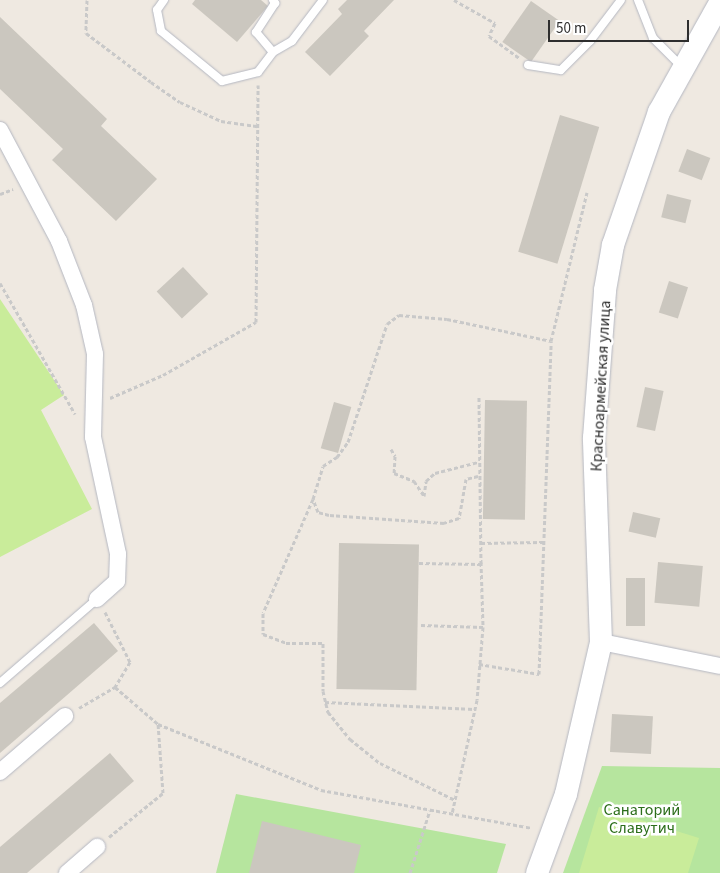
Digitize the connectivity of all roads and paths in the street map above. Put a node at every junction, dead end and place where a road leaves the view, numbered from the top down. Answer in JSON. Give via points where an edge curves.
{"nodes":[{"id":1,"x":88,"y":0,"type":"edge"},
{"id":2,"x":164,"y":0,"type":"edge"},
{"id":3,"x":273,"y":0,"type":"edge"},
{"id":4,"x":323,"y":0,"type":"edge"},
{"id":5,"x":454,"y":0,"type":"edge"},
{"id":6,"x":621,"y":0,"type":"edge"},
{"id":7,"x":638,"y":0,"type":"edge"},
{"id":8,"x":720,"y":3,"type":"edge"},
{"id":9,"x":273,"y":52,"type":"junction"},
{"id":10,"x":528,"y":65,"type":"joint"},
{"id":11,"x":683,"y":69,"type":"junction"},
{"id":12,"x":258,"y":72,"type":"junction"},
{"id":13,"x":258,"y":126,"type":"junction"},
{"id":14,"x":0,"y":130,"type":"edge"},
{"id":15,"x":587,"y":192,"type":"dead end"},
{"id":16,"x":0,"y":283,"type":"edge"},
{"id":17,"x":552,"y":341,"type":"junction"},
{"id":18,"x":478,"y":396,"type":"dead end"},
{"id":19,"x":96,"y":405,"type":"junction"},
{"id":20,"x":92,"y":437,"type":"junction"},
{"id":21,"x":391,"y":449,"type":"dead end"},
{"id":22,"x":478,"y":462,"type":"junction"},
{"id":23,"x":478,"y":476,"type":"junction"},
{"id":24,"x":313,"y":499,"type":"junction"},
{"id":25,"x":544,"y":542,"type":"junction"},
{"id":26,"x":419,"y":564,"type":"dead end"},
{"id":27,"x":481,"y":564,"type":"junction"},
{"id":28,"x":97,"y":599,"type":"joint"},
{"id":29,"x":421,"y":625,"type":"dead end"},
{"id":30,"x":115,"y":627,"type":"dead end"},
{"id":31,"x":483,"y":627,"type":"junction"},
{"id":32,"x":601,"y":642,"type":"junction"},
{"id":33,"x":479,"y":664,"type":"junction"},
{"id":34,"x":720,"y":666,"type":"edge"},
{"id":35,"x":0,"y":683,"type":"edge"},
{"id":36,"x":115,"y":687,"type":"junction"},
{"id":37,"x":326,"y":702,"type":"junction"},
{"id":38,"x":474,"y":709,"type":"junction"},
{"id":39,"x":65,"y":716,"type":"joint"},
{"id":40,"x":158,"y":724,"type":"junction"},
{"id":41,"x":0,"y":772,"type":"edge"},
{"id":42,"x":455,"y":800,"type":"junction"},
{"id":43,"x":430,"y":810,"type":"junction"},
{"id":44,"x":452,"y":814,"type":"junction"},
{"id":45,"x":552,"y":832,"type":"junction"},
{"id":46,"x":97,"y":848,"type":"joint"},
{"id":47,"x":67,"y":873,"type":"edge"},
{"id":48,"x":410,"y":873,"type":"edge"},
{"id":49,"x":538,"y":873,"type":"edge"}],
"edges":[{"from":1,"to":13,"type":"path","via":[[86,33],[150,82],[180,102],[221,121]]},
{"from":2,"to":12,"type":"lane","via":[[157,10],[161,30],[222,81]]},
{"from":3,"to":9,"type":"lane","via":[[276,3],[256,32]]},
{"from":4,"to":9,"type":"lane","via":[[292,40]]},
{"from":5,"to":10,"type":"path","via":[[495,23],[490,36]]},
{"from":6,"to":10,"type":"lane","via":[[590,42],[561,70]]},
{"from":7,"to":11,"type":"lane","via":[[653,38]]},
{"from":8,"to":11,"type":"main road","name":"Красноармейская улица"},
{"from":9,"to":12,"type":"lane"},
{"from":11,"to":32,"type":"main road","name":"Красноармейская улица","via":[[660,112],[613,245],[606,290],[594,438]]},
{"from":12,"to":13,"type":"path"},
{"from":13,"to":19,"type":"path","via":[[256,322],[163,376]]},
{"from":14,"to":19,"type":"street","via":[[49,219],[77,287],[95,354]]},
{"from":15,"to":17,"type":"path"},
{"from":16,"to":20,"type":"path","via":[[71,402],[80,428]]},
{"from":17,"to":24,"type":"path","via":[[447,319],[399,316],[388,324],[348,442],[337,457],[323,466]]},
{"from":17,"to":25,"type":"path"},
{"from":18,"to":22,"type":"path"},
{"from":19,"to":20,"type":"street"},
{"from":20,"to":28,"type":"street","via":[[118,554],[117,581]]},
{"from":21,"to":22,"type":"path","via":[[395,456],[394,473],[414,481],[424,496],[426,481],[435,473]]},
{"from":22,"to":23,"type":"path"},
{"from":23,"to":24,"type":"path","via":[[466,479],[459,518],[444,523],[329,515],[318,512]]},
{"from":23,"to":27,"type":"path"},
{"from":24,"to":37,"type":"path","via":[[263,613],[263,634],[286,643],[323,643]]},
{"from":25,"to":27,"type":"path","via":[[481,542]]},
{"from":25,"to":33,"type":"path","via":[[539,674]]},
{"from":26,"to":27,"type":"path"},
{"from":27,"to":31,"type":"path"},
{"from":28,"to":35,"type":"lane"},
{"from":29,"to":31,"type":"path"},
{"from":30,"to":36,"type":"path","via":[[130,662]]},
{"from":31,"to":33,"type":"path"},
{"from":32,"to":34,"type":"street"},
{"from":32,"to":45,"type":"main road","name":"Красноармейская улица","via":[[566,794]]},
{"from":33,"to":38,"type":"path"},
{"from":36,"to":39,"type":"path"},
{"from":36,"to":40,"type":"path"},
{"from":37,"to":38,"type":"path"},
{"from":37,"to":42,"type":"path","via":[[328,712],[350,739],[380,763]]},
{"from":38,"to":42,"type":"path"},
{"from":39,"to":41,"type":"street"},
{"from":40,"to":43,"type":"path","via":[[321,790]]},
{"from":40,"to":46,"type":"path","via":[[163,793]]},
{"from":42,"to":44,"type":"path"},
{"from":43,"to":44,"type":"path"},
{"from":43,"to":48,"type":"path"},
{"from":44,"to":45,"type":"path"},
{"from":45,"to":49,"type":"main road","name":"Красноармейская улица"},
{"from":46,"to":47,"type":"street"}]}
